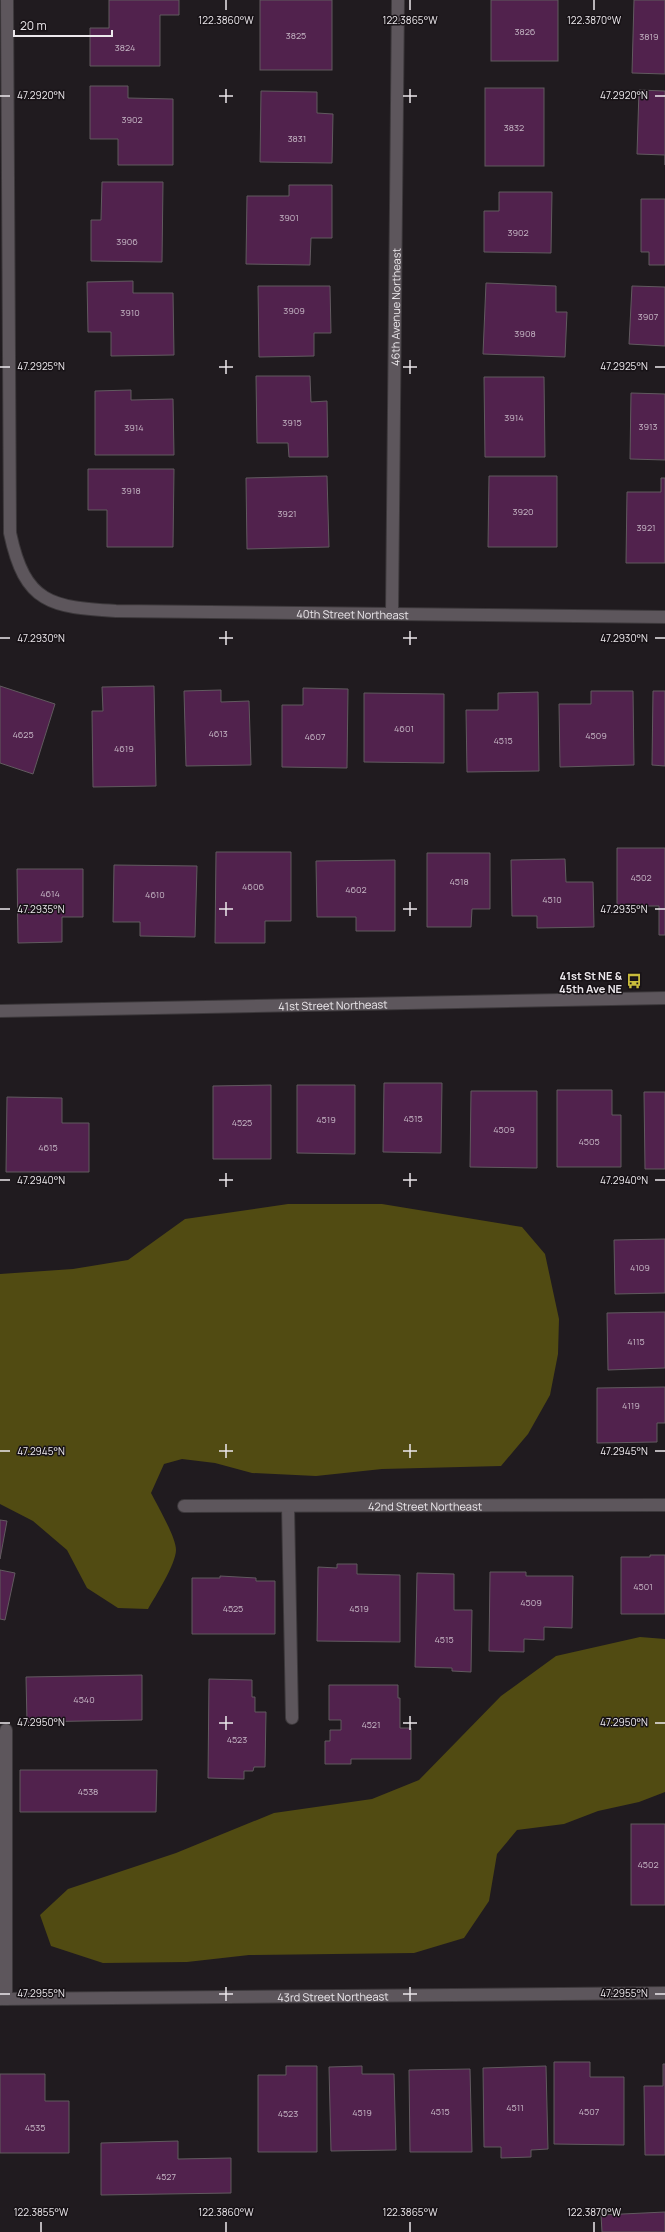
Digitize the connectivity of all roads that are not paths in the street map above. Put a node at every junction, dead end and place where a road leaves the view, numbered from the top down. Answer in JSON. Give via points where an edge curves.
{"nodes":[{"id":1,"x":7,"y":0,"type":"edge"},
{"id":2,"x":398,"y":0,"type":"edge"},
{"id":3,"x":392,"y":614,"type":"junction"},
{"id":4,"x":665,"y":617,"type":"edge"},
{"id":5,"x":665,"y":998,"type":"edge"},
{"id":6,"x":0,"y":1011,"type":"edge"},
{"id":7,"x":665,"y":1505,"type":"edge"},
{"id":8,"x":184,"y":1506,"type":"dead end"},
{"id":9,"x":288,"y":1506,"type":"junction"},
{"id":10,"x":292,"y":1718,"type":"dead end"},
{"id":11,"x":6,"y":1730,"type":"dead end"},
{"id":12,"x":665,"y":1993,"type":"edge"},
{"id":13,"x":3,"y":1999,"type":"edge"}],
"edges":[{"from":1,"to":3,"type":"street","name":"40th Street Northeast","via":[[10,533],[14,551],[29,583],[42,597],[72,608],[116,612]]},
{"from":2,"to":3,"type":"street","name":"46th Avenue Northeast"},
{"from":3,"to":4,"type":"street","name":"40th Street Northeast"},
{"from":5,"to":6,"type":"street","name":"41st Street Northeast"},
{"from":7,"to":9,"type":"street","name":"42nd Street Northeast"},
{"from":8,"to":9,"type":"street","name":"42nd Street Northeast"},
{"from":9,"to":10,"type":"street"},
{"from":11,"to":13,"type":"street"},
{"from":12,"to":13,"type":"street","name":"43rd Street Northeast"}]}
